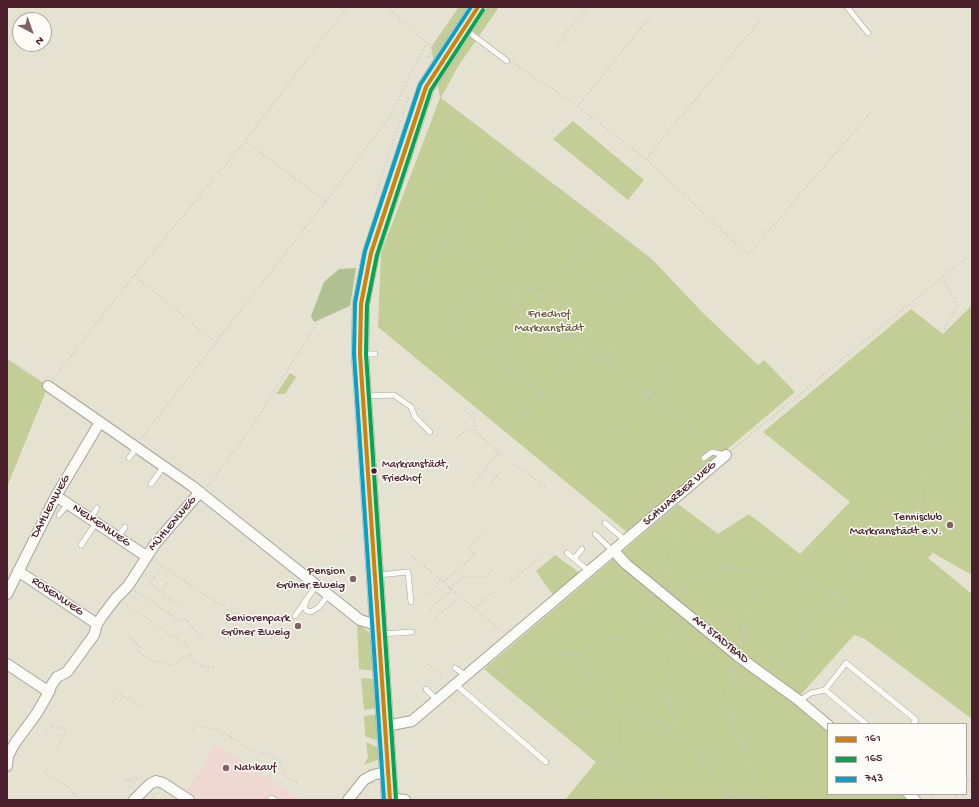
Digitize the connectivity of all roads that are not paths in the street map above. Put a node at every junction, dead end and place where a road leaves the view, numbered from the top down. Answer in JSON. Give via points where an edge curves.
{"nodes":[{"id":1,"x":478,"y":7,"type":"edge"},
{"id":2,"x":847,"y":7,"type":"edge"},
{"id":3,"x":463,"y":28,"type":"junction"},
{"id":4,"x":868,"y":33,"type":"dead end"},
{"id":5,"x":507,"y":61,"type":"dead end"},
{"id":6,"x":48,"y":386,"type":"road end"},
{"id":7,"x":363,"y":396,"type":"junction"},
{"id":8,"x":100,"y":422,"type":"junction"},
{"id":9,"x":430,"y":432,"type":"dead end"},
{"id":10,"x":136,"y":446,"type":"junction"},
{"id":11,"x":726,"y":455,"type":"joint"},
{"id":12,"x":129,"y":458,"type":"dead end"},
{"id":13,"x":704,"y":458,"type":"dead end"},
{"id":14,"x":164,"y":466,"type":"junction"},
{"id":15,"x":151,"y":484,"type":"dead end"},
{"id":16,"x":203,"y":495,"type":"junction"},
{"id":17,"x":56,"y":496,"type":"junction"},
{"id":18,"x":68,"y":504,"type":"junction"},
{"id":19,"x":96,"y":508,"type":"dead end"},
{"id":20,"x":59,"y":515,"type":"dead end"},
{"id":21,"x":93,"y":521,"type":"junction"},
{"id":22,"x":605,"y":523,"type":"dead end"},
{"id":23,"x":125,"y":527,"type":"dead end"},
{"id":24,"x":595,"y":534,"type":"dead end"},
{"id":25,"x":118,"y":537,"type":"junction"},
{"id":26,"x":626,"y":541,"type":"junction"},
{"id":27,"x":81,"y":545,"type":"dead end"},
{"id":28,"x":582,"y":549,"type":"dead end"},
{"id":29,"x":614,"y":551,"type":"junction"},
{"id":30,"x":567,"y":553,"type":"dead end"},
{"id":31,"x":146,"y":556,"type":"junction"},
{"id":32,"x":574,"y":559,"type":"junction"},
{"id":33,"x":18,"y":571,"type":"junction"},
{"id":34,"x":590,"y":572,"type":"junction"},
{"id":35,"x":375,"y":576,"type":"junction"},
{"id":36,"x":316,"y":586,"type":"junction"},
{"id":37,"x":7,"y":594,"type":"edge"},
{"id":38,"x":328,"y":595,"type":"junction"},
{"id":39,"x":306,"y":599,"type":"junction"},
{"id":40,"x":411,"y":602,"type":"dead end"},
{"id":41,"x":295,"y":616,"type":"dead end"},
{"id":42,"x":97,"y":624,"type":"junction"},
{"id":43,"x":380,"y":628,"type":"junction"},
{"id":44,"x":412,"y":632,"type":"dead end"},
{"id":45,"x":7,"y":664,"type":"edge"},
{"id":46,"x":455,"y":668,"type":"dead end"},
{"id":47,"x":465,"y":675,"type":"junction"},
{"id":48,"x":455,"y":684,"type":"junction"},
{"id":49,"x":426,"y":689,"type":"dead end"},
{"id":50,"x":824,"y":690,"type":"junction"},
{"id":51,"x":49,"y":692,"type":"junction"},
{"id":52,"x":437,"y":700,"type":"junction"},
{"id":53,"x":799,"y":701,"type":"junction"},
{"id":54,"x":865,"y":723,"type":"edge"},
{"id":55,"x":914,"y":723,"type":"edge"},
{"id":56,"x":827,"y":724,"type":"edge"},
{"id":57,"x":386,"y":726,"type":"junction"},
{"id":58,"x":546,"y":762,"type":"dead end"},
{"id":59,"x":7,"y":764,"type":"edge"},
{"id":60,"x":389,"y":771,"type":"junction"},
{"id":61,"x":395,"y":799,"type":"edge"},
{"id":62,"x":134,"y":800,"type":"edge"},
{"id":63,"x":189,"y":800,"type":"edge"},
{"id":64,"x":270,"y":800,"type":"edge"},
{"id":65,"x":275,"y":800,"type":"edge"},
{"id":66,"x":348,"y":800,"type":"edge"}],
"edges":[{"from":1,"to":3,"type":"main road"},
{"from":2,"to":4,"type":"lane"},
{"from":3,"to":5,"type":"lane"},
{"from":3,"to":7,"type":"main road","via":[[426,86],[371,253],[361,304],[368,354]]},
{"from":6,"to":8,"type":"street"},
{"from":7,"to":9,"type":"lane","via":[[394,395],[410,407],[415,417]]},
{"from":7,"to":35,"type":"main road"},
{"from":8,"to":10,"type":"street"},
{"from":8,"to":17,"type":"street","name":"DAHLIENWEG"},
{"from":10,"to":12,"type":"lane"},
{"from":10,"to":14,"type":"street"},
{"from":11,"to":13,"type":"lane","via":[[712,452]]},
{"from":11,"to":26,"type":"street","name":"SCHWARZER WEG"},
{"from":14,"to":15,"type":"lane"},
{"from":14,"to":16,"type":"street"},
{"from":16,"to":31,"type":"street","name":"MÜHLENWEG","via":[[170,525]]},
{"from":16,"to":36,"type":"street"},
{"from":17,"to":18,"type":"street","name":"NELKENWEG"},
{"from":17,"to":33,"type":"street","name":"DAHLIENWEG"},
{"from":18,"to":20,"type":"lane"},
{"from":18,"to":21,"type":"street","name":"NELKENWEG"},
{"from":19,"to":21,"type":"lane"},
{"from":21,"to":25,"type":"street","name":"NELKENWEG"},
{"from":21,"to":27,"type":"lane"},
{"from":22,"to":26,"type":"lane"},
{"from":23,"to":25,"type":"lane"},
{"from":24,"to":29,"type":"lane"},
{"from":25,"to":31,"type":"street","name":"NELKENWEG"},
{"from":26,"to":29,"type":"street","name":"SCHWARZER WEG"},
{"from":28,"to":32,"type":"lane"},
{"from":29,"to":34,"type":"street","name":"SCHWARZER WEG"},
{"from":29,"to":53,"type":"street","name":"AM STADTBAD","via":[[665,596]]},
{"from":30,"to":32,"type":"lane"},
{"from":31,"to":42,"type":"street","name":"MÜHLENWEG","via":[[146,561],[128,586]]},
{"from":32,"to":34,"type":"lane"},
{"from":33,"to":37,"type":"street","name":"DAHLIENWEG"},
{"from":33,"to":42,"type":"street","name":"ROSENWEG"},
{"from":34,"to":47,"type":"street","name":"SCHWARZER WEG"},
{"from":35,"to":40,"type":"lane","via":[[408,572]]},
{"from":35,"to":43,"type":"main road"},
{"from":36,"to":38,"type":"street"},
{"from":36,"to":39,"type":"lane"},
{"from":38,"to":39,"type":"lane","via":[[311,612],[304,607]]},
{"from":38,"to":43,"type":"street","via":[[360,620]]},
{"from":39,"to":41,"type":"lane"},
{"from":42,"to":51,"type":"street","name":"MÜHLENWEG","via":[[94,635],[67,672],[57,677]]},
{"from":43,"to":44,"type":"lane"},
{"from":43,"to":57,"type":"main road"},
{"from":45,"to":51,"type":"street"},
{"from":46,"to":47,"type":"lane"},
{"from":47,"to":48,"type":"street","name":"SCHWARZER WEG"},
{"from":48,"to":52,"type":"street","name":"SCHWARZER WEG"},
{"from":48,"to":58,"type":"lane"},
{"from":49,"to":52,"type":"lane"},
{"from":50,"to":53,"type":"lane","via":[[811,693]]},
{"from":50,"to":54,"type":"lane"},
{"from":50,"to":55,"type":"lane","via":[[846,663],[916,720]]},
{"from":51,"to":59,"type":"street","name":"MÜHLENWEG","via":[[21,733],[8,756]]},
{"from":52,"to":57,"type":"street","name":"SCHWARZER WEG","via":[[412,721]]},
{"from":53,"to":56,"type":"street","name":"AM STADTBAD"},
{"from":57,"to":60,"type":"main road"},
{"from":60,"to":61,"type":"main road"},
{"from":60,"to":66,"type":"street","via":[[364,780]]},
{"from":62,"to":63,"type":"street","via":[[156,781],[163,783],[178,796]]},
{"from":64,"to":65,"type":"lane"}]}
